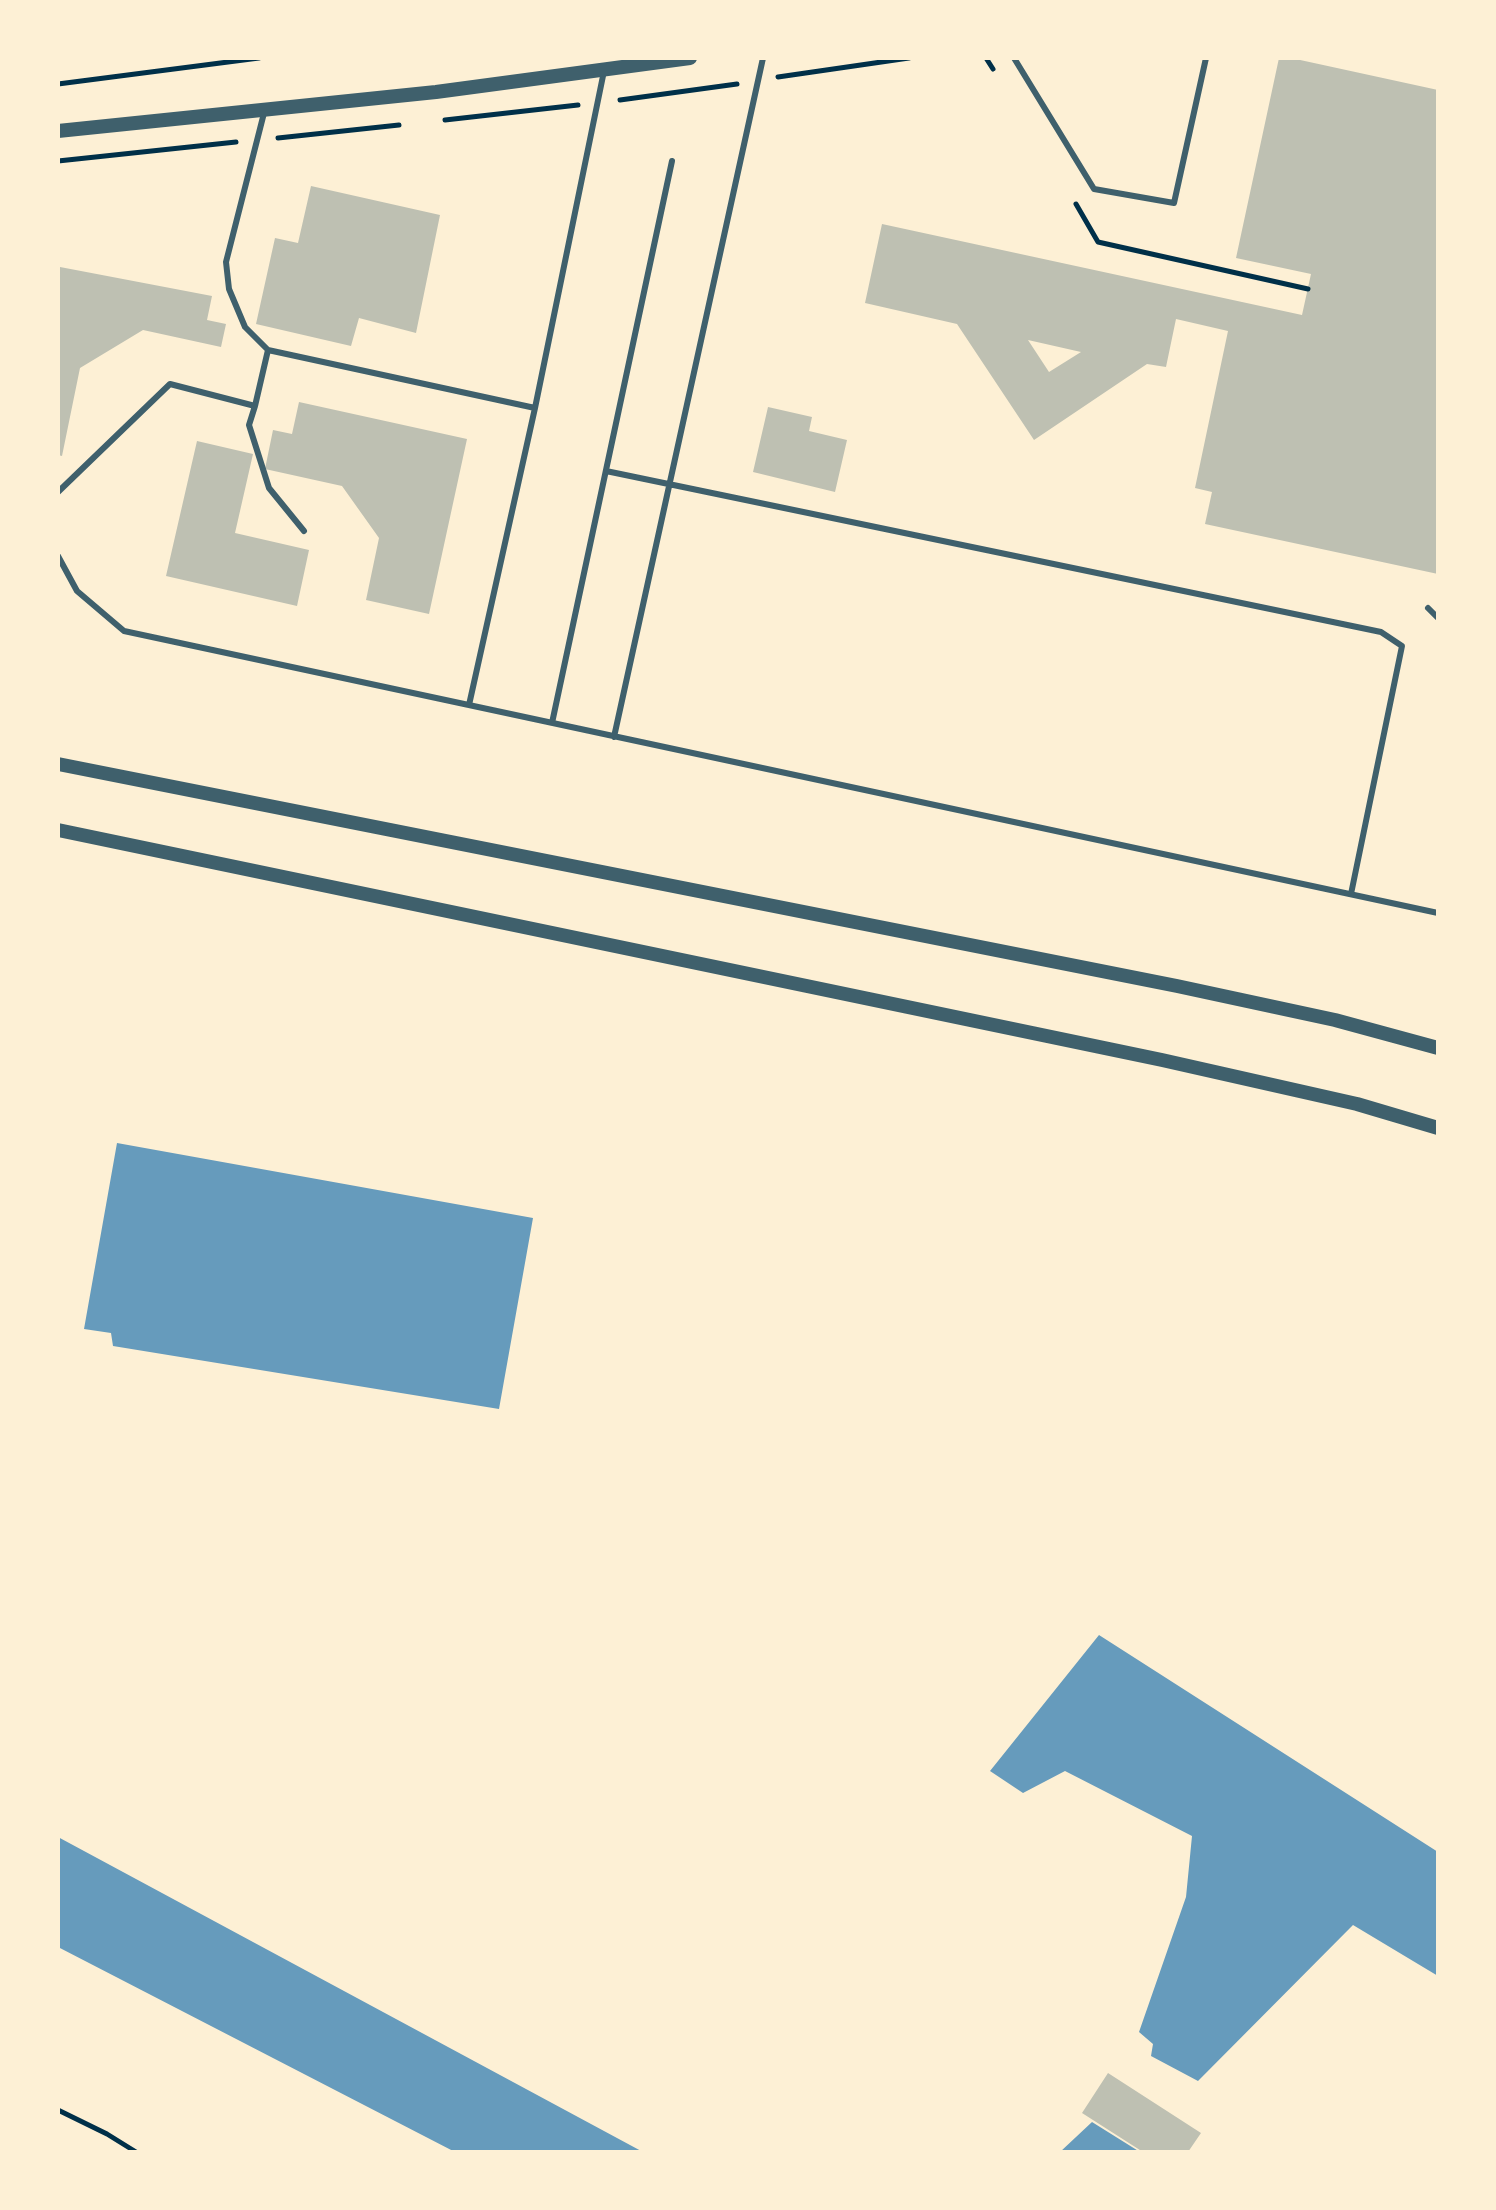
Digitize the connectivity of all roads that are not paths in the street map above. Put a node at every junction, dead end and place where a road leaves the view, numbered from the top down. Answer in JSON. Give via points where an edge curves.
{"nodes":[{"id":1,"x":690,"y":58,"type":"edge"},
{"id":2,"x":763,"y":58,"type":"edge"},
{"id":3,"x":1014,"y":58,"type":"edge"},
{"id":4,"x":1206,"y":58,"type":"edge"},
{"id":5,"x":605,"y":70,"type":"junction"},
{"id":6,"x":264,"y":110,"type":"junction"},
{"id":7,"x":58,"y":131,"type":"edge"},
{"id":8,"x":672,"y":161,"type":"dead end"},
{"id":9,"x":268,"y":350,"type":"junction"},
{"id":10,"x":255,"y":406,"type":"junction"},
{"id":11,"x":535,"y":408,"type":"junction"},
{"id":12,"x":606,"y":471,"type":"junction"},
{"id":13,"x":670,"y":484,"type":"junction"},
{"id":14,"x":58,"y":492,"type":"edge"},
{"id":15,"x":304,"y":531,"type":"dead end"},
{"id":16,"x":58,"y":556,"type":"edge"},
{"id":17,"x":1428,"y":608,"type":"dead end"},
{"id":18,"x":1438,"y":618,"type":"edge"},
{"id":19,"x":469,"y":705,"type":"junction"},
{"id":20,"x":552,"y":723,"type":"junction"},
{"id":21,"x":614,"y":737,"type":"junction"},
{"id":22,"x":58,"y":764,"type":"edge"},
{"id":23,"x":58,"y":830,"type":"edge"},
{"id":24,"x":1351,"y":894,"type":"junction"},
{"id":25,"x":1438,"y":913,"type":"edge"},
{"id":26,"x":1438,"y":1048,"type":"edge"},
{"id":27,"x":1438,"y":1128,"type":"edge"}],
"edges":[{"from":1,"to":5,"type":"street"},
{"from":2,"to":13,"type":"lane"},
{"from":3,"to":4,"type":"lane","via":[[1094,189],[1174,203]]},
{"from":5,"to":6,"type":"street"},
{"from":5,"to":11,"type":"lane"},
{"from":6,"to":7,"type":"street"},
{"from":6,"to":9,"type":"lane","via":[[226,262],[229,289],[245,327]]},
{"from":8,"to":12,"type":"lane"},
{"from":9,"to":10,"type":"lane"},
{"from":9,"to":11,"type":"lane"},
{"from":10,"to":14,"type":"lane","via":[[170,384]]},
{"from":10,"to":15,"type":"lane","via":[[249,425],[269,488]]},
{"from":11,"to":19,"type":"lane"},
{"from":12,"to":13,"type":"lane"},
{"from":12,"to":20,"type":"lane"},
{"from":13,"to":21,"type":"lane"},
{"from":13,"to":24,"type":"lane","via":[[1381,632],[1402,646]]},
{"from":16,"to":19,"type":"lane","via":[[77,591],[124,631]]},
{"from":17,"to":18,"type":"lane"},
{"from":19,"to":20,"type":"lane"},
{"from":20,"to":21,"type":"lane"},
{"from":21,"to":24,"type":"lane"},
{"from":22,"to":26,"type":"street","via":[[1177,986]]},
{"from":23,"to":27,"type":"street","via":[[1162,1060]]},
{"from":24,"to":25,"type":"lane"}]}
